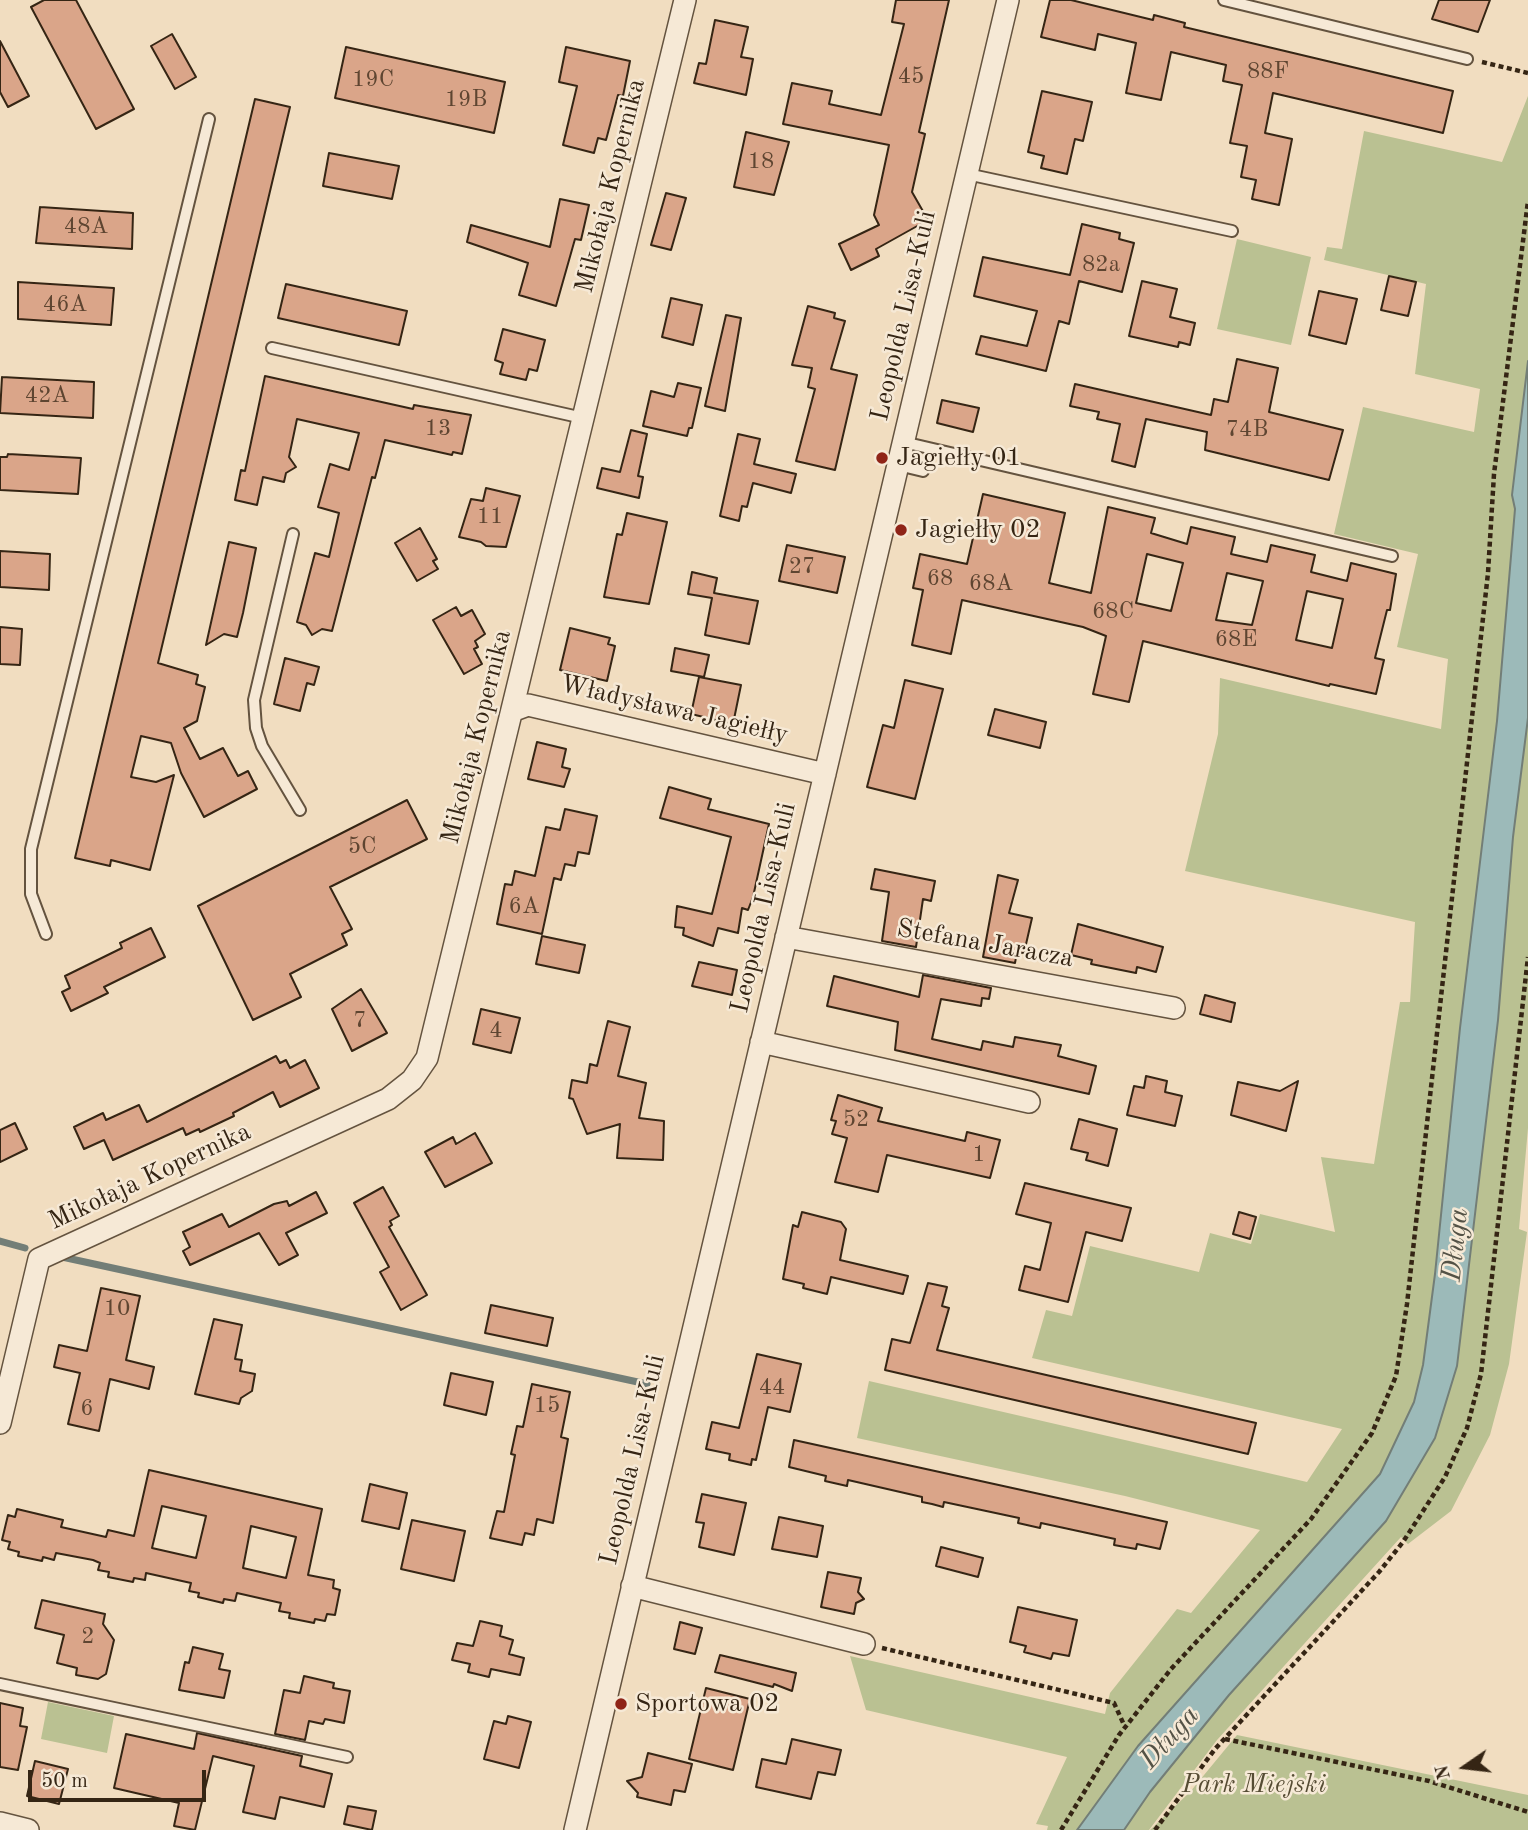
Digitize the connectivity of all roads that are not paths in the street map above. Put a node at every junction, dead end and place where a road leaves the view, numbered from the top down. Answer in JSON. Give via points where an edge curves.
{"nodes":[{"id":1,"x":685,"y":0,"type":"edge"},
{"id":2,"x":1008,"y":0,"type":"edge"},
{"id":3,"x":1224,"y":0,"type":"edge"},
{"id":4,"x":1467,"y":59,"type":"road end"},
{"id":5,"x":209,"y":119,"type":"dead end"},
{"id":6,"x":967,"y":174,"type":"junction"},
{"id":7,"x":1232,"y":231,"type":"dead end"},
{"id":8,"x":272,"y":348,"type":"dead end"},
{"id":9,"x":583,"y":418,"type":"junction"},
{"id":10,"x":903,"y":442,"type":"junction"},
{"id":11,"x":898,"y":465,"type":"junction"},
{"id":12,"x":923,"y":471,"type":"dead end"},
{"id":13,"x":293,"y":534,"type":"dead end"},
{"id":14,"x":1392,"y":556,"type":"dead end"},
{"id":15,"x":512,"y":711,"type":"junction"},
{"id":16,"x":824,"y":774,"type":"junction"},
{"id":17,"x":300,"y":810,"type":"dead end"},
{"id":18,"x":46,"y":934,"type":"dead end"},
{"id":19,"x":786,"y":937,"type":"junction"},
{"id":20,"x":1174,"y":1008,"type":"dead end"},
{"id":21,"x":761,"y":1042,"type":"junction"},
{"id":22,"x":1029,"y":1102,"type":"dead end"},
{"id":23,"x":0,"y":1423,"type":"edge"},
{"id":24,"x":632,"y":1586,"type":"junction"},
{"id":25,"x":864,"y":1644,"type":"road end"},
{"id":26,"x":0,"y":1684,"type":"edge"},
{"id":27,"x":347,"y":1757,"type":"dead end"},
{"id":28,"x":0,"y":1824,"type":"edge"},
{"id":29,"x":29,"y":1830,"type":"edge"},
{"id":30,"x":575,"y":1830,"type":"edge"}],
"edges":[{"from":1,"to":9,"type":"street","name":"Mikołaja Kopernika"},
{"from":2,"to":6,"type":"street","name":"Leopolda Lisa-Kuli"},
{"from":3,"to":4,"type":"lane"},
{"from":5,"to":18,"type":"lane","via":[[31,849],[32,894]]},
{"from":6,"to":7,"type":"lane"},
{"from":6,"to":10,"type":"street","name":"Leopolda Lisa-Kuli"},
{"from":8,"to":9,"type":"lane"},
{"from":9,"to":15,"type":"street","name":"Mikołaja Kopernika"},
{"from":10,"to":11,"type":"street","name":"Leopolda Lisa-Kuli"},
{"from":10,"to":14,"type":"lane"},
{"from":11,"to":12,"type":"lane"},
{"from":11,"to":16,"type":"street","name":"Leopolda Lisa-Kuli"},
{"from":13,"to":17,"type":"lane","via":[[254,700],[262,746]]},
{"from":15,"to":16,"type":"street","name":"Władysława Jagiełły","via":[[528,705]]},
{"from":15,"to":23,"type":"street","name":"Mikołaja Kopernika","via":[[427,1058],[412,1080],[388,1099],[39,1259]]},
{"from":16,"to":19,"type":"street","name":"Leopolda Lisa-Kuli"},
{"from":19,"to":20,"type":"street","name":"Stefana Jaracza"},
{"from":19,"to":21,"type":"street","name":"Leopolda Lisa-Kuli"},
{"from":21,"to":22,"type":"street"},
{"from":21,"to":24,"type":"street","name":"Leopolda Lisa-Kuli"},
{"from":24,"to":25,"type":"street"},
{"from":24,"to":30,"type":"street","name":"Leopolda Lisa-Kuli"},
{"from":26,"to":27,"type":"lane"},
{"from":28,"to":29,"type":"street"}]}
